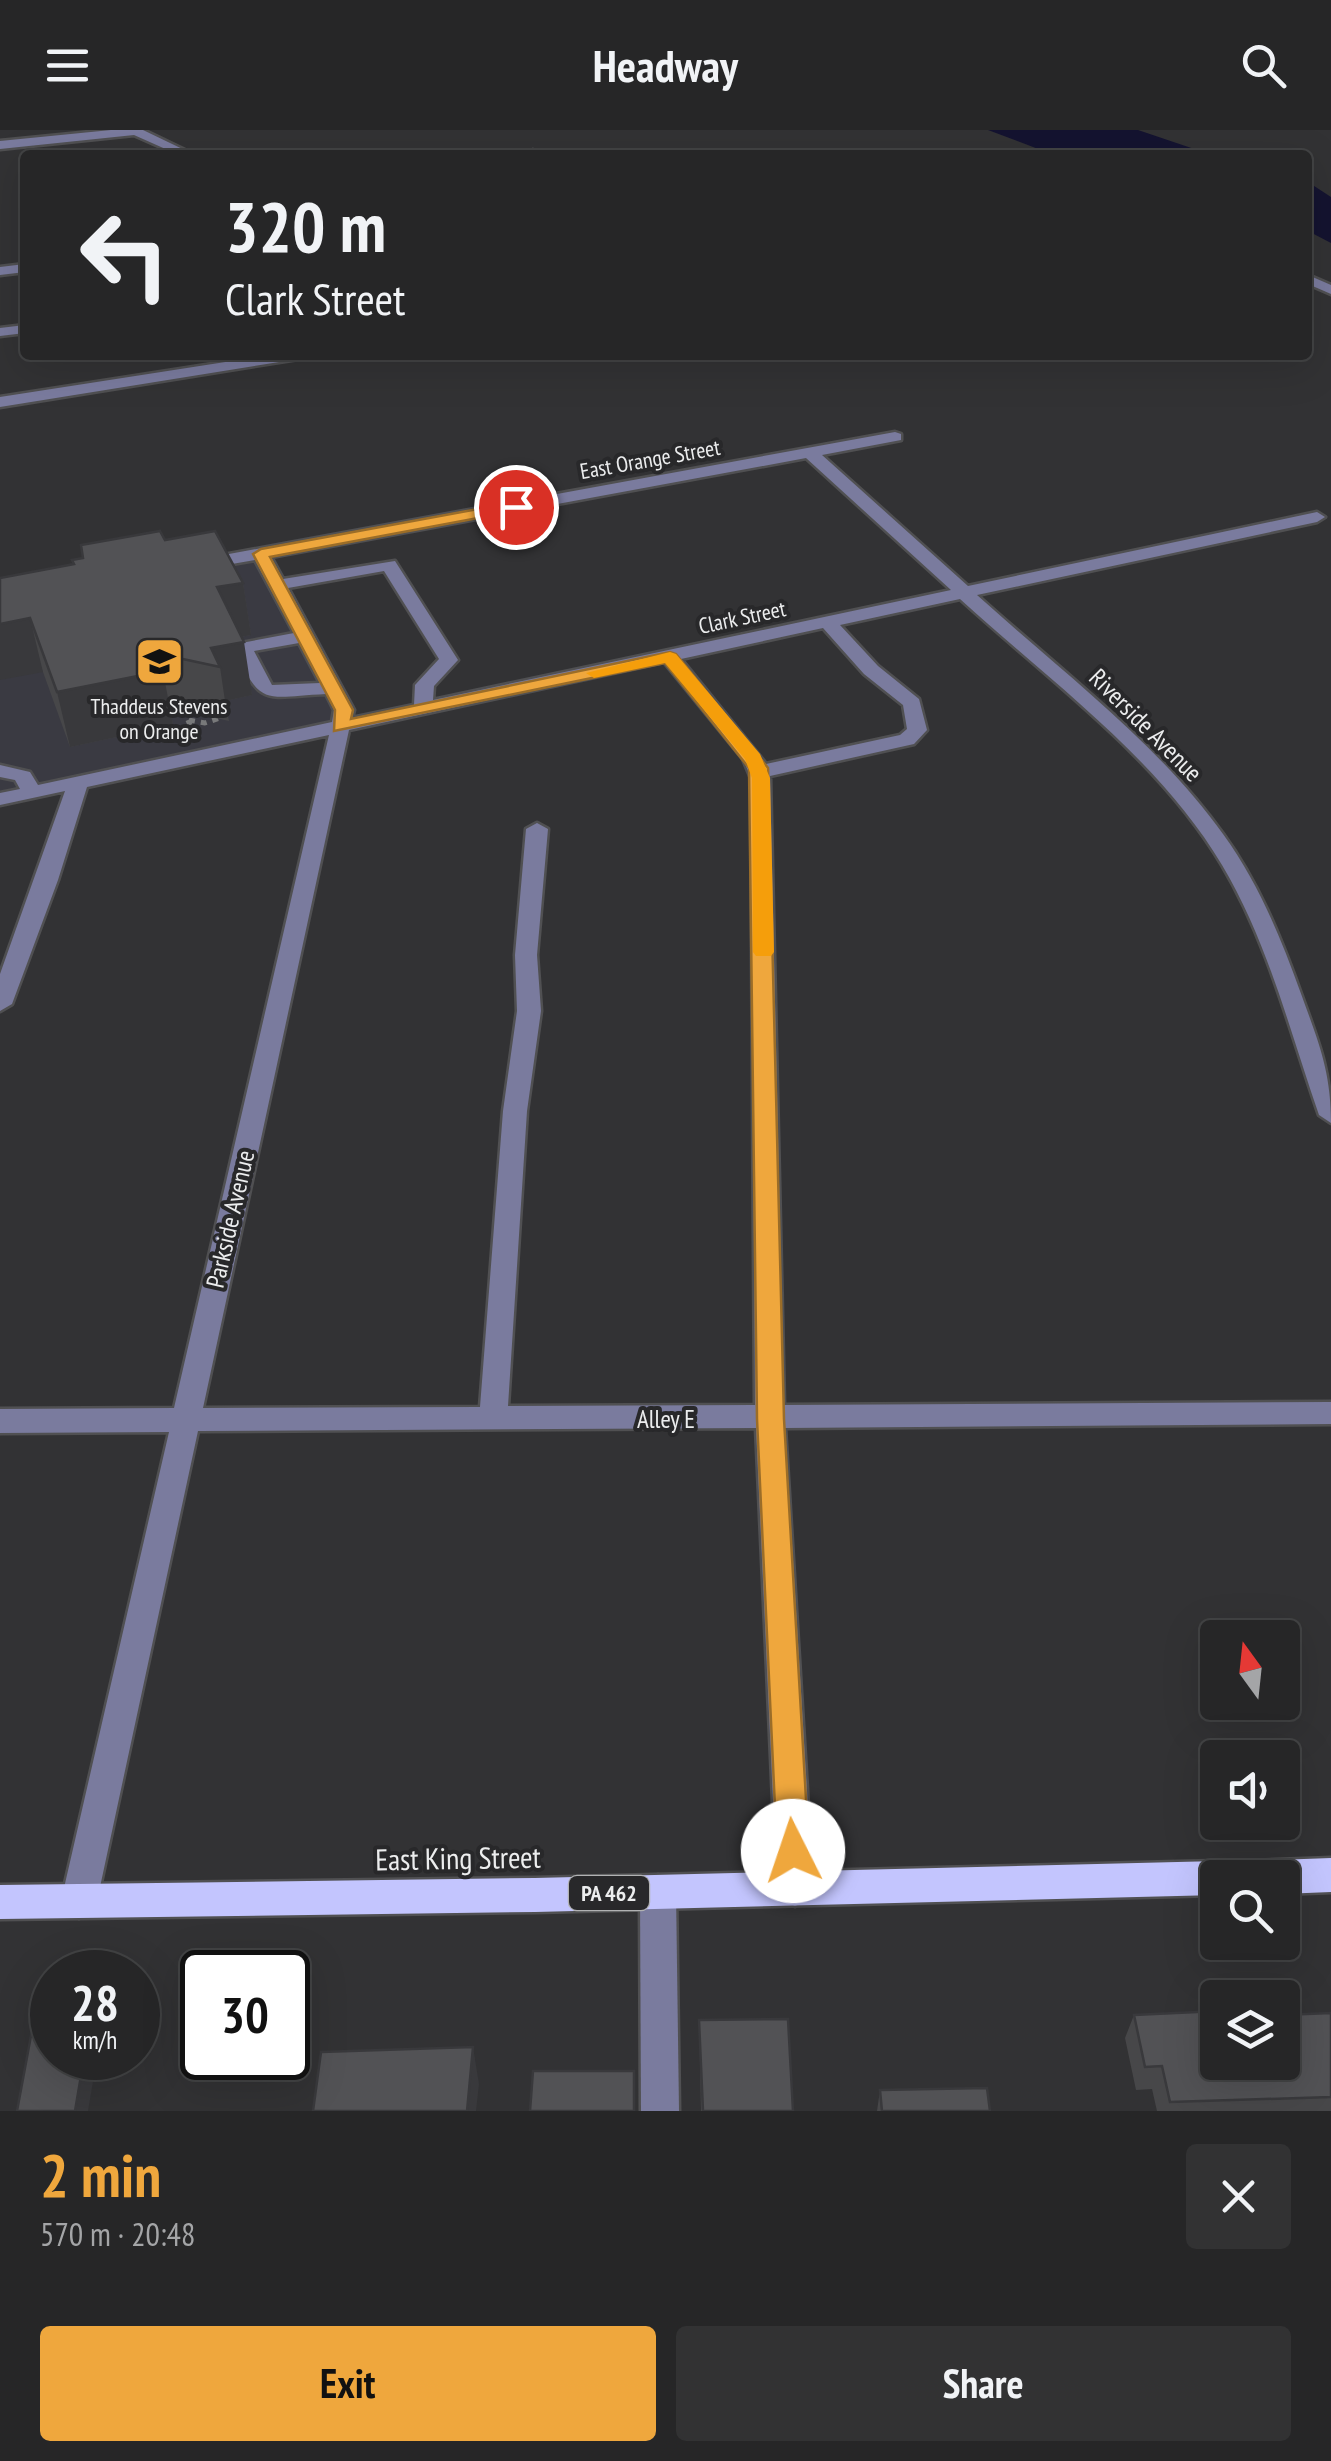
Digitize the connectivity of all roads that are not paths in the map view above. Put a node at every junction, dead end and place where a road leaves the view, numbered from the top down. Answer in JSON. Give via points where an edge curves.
{"nodes":[{"id":1,"x":134,"y":130,"type":"edge"},
{"id":2,"x":0,"y":145,"type":"edge"},
{"id":3,"x":178,"y":150,"type":"edge"},
{"id":4,"x":266,"y":360,"type":"edge"},
{"id":5,"x":0,"y":402,"type":"edge"},
{"id":6,"x":895,"y":438,"type":"dead end"},
{"id":7,"x":810,"y":453,"type":"junction"},
{"id":8,"x":1318,"y":517,"type":"dead end"},
{"id":9,"x":261,"y":554,"type":"junction"},
{"id":10,"x":186,"y":567,"type":"edge"},
{"id":11,"x":278,"y":585,"type":"junction"},
{"id":12,"x":965,"y":593,"type":"junction"},
{"id":13,"x":830,"y":624,"type":"junction"},
{"id":14,"x":305,"y":636,"type":"junction"},
{"id":15,"x":670,"y":657,"type":"junction"},
{"id":16,"x":333,"y":688,"type":"junction"},
{"id":17,"x":423,"y":710,"type":"junction"},
{"id":18,"x":340,"y":727,"type":"junction"},
{"id":19,"x":0,"y":771,"type":"edge"},
{"id":20,"x":759,"y":772,"type":"junction"},
{"id":21,"x":78,"y":782,"type":"junction"},
{"id":22,"x":28,"y":784,"type":"junction"},
{"id":23,"x":0,"y":799,"type":"edge"},
{"id":24,"x":537,"y":828,"type":"dead end"},
{"id":25,"x":0,"y":1004,"type":"edge"},
{"id":26,"x":1331,"y":1115,"type":"edge"},
{"id":27,"x":1331,"y":1413,"type":"edge"},
{"id":28,"x":770,"y":1419,"type":"junction"},
{"id":29,"x":186,"y":1420,"type":"junction"},
{"id":30,"x":493,"y":1420,"type":"junction"},
{"id":31,"x":0,"y":1421,"type":"edge"},
{"id":32,"x":1331,"y":1876,"type":"edge"},
{"id":33,"x":1300,"y":1877,"type":"edge"},
{"id":34,"x":1200,"y":1878,"type":"edge"},
{"id":35,"x":795,"y":1889,"type":"junction"},
{"id":36,"x":658,"y":1892,"type":"junction"},
{"id":37,"x":79,"y":1901,"type":"junction"},
{"id":38,"x":0,"y":1902,"type":"edge"},
{"id":39,"x":660,"y":2111,"type":"edge"}],
"edges":[{"from":1,"to":2,"type":"street"},
{"from":1,"to":3,"type":"street"},
{"from":4,"to":5,"type":"street"},
{"from":6,"to":7,"type":"street","name":"East Orange Street"},
{"from":7,"to":9,"type":"street","name":"East Orange Street"},
{"from":7,"to":12,"type":"street","name":"Riverside Avenue"},
{"from":8,"to":12,"type":"street","name":"Clark Street"},
{"from":9,"to":10,"type":"street","name":"East Orange Street"},
{"from":9,"to":11,"type":"street","name":"Parkside Avenue"},
{"from":11,"to":14,"type":"street","name":"Parkside Avenue"},
{"from":11,"to":17,"type":"street","via":[[389,564],[449,660],[426,685]]},
{"from":12,"to":13,"type":"street","name":"Clark Street"},
{"from":12,"to":26,"type":"street","name":"Riverside Avenue","via":[[1170,784],[1233,864],[1254,904]]},
{"from":13,"to":15,"type":"street","name":"Clark Street"},
{"from":13,"to":20,"type":"street","via":[[871,670],[912,702],[917,730],[907,740]]},
{"from":14,"to":16,"type":"street","name":"Parkside Avenue"},
{"from":14,"to":16,"type":"street","via":[[243,648],[268,691]]},
{"from":15,"to":17,"type":"street","name":"Clark Street"},
{"from":15,"to":20,"type":"street"},
{"from":16,"to":18,"type":"street","name":"Parkside Avenue","via":[[344,710]]},
{"from":17,"to":18,"type":"street","name":"Clark Street"},
{"from":18,"to":21,"type":"street","name":"Clark Street"},
{"from":18,"to":29,"type":"street","name":"Parkside Avenue"},
{"from":19,"to":22,"type":"street"},
{"from":20,"to":28,"type":"street"},
{"from":21,"to":22,"type":"street","name":"Clark Street"},
{"from":21,"to":25,"type":"street"},
{"from":22,"to":23,"type":"street","name":"Clark Street"},
{"from":24,"to":30,"type":"street","via":[[526,954],[529,1012],[515,1112]]},
{"from":27,"to":28,"type":"street","name":"Alley E"},
{"from":28,"to":30,"type":"street","name":"Alley E"},
{"from":28,"to":35,"type":"street"},
{"from":29,"to":30,"type":"street","name":"Alley E"},
{"from":29,"to":31,"type":"street","name":"Alley E"},
{"from":29,"to":37,"type":"street","name":"Parkside Avenue"},
{"from":32,"to":33,"type":"main road"},
{"from":34,"to":35,"type":"main road","name":"East King Street","number":"PA 462"},
{"from":35,"to":36,"type":"main road","name":"East King Street","number":"PA 462"},
{"from":36,"to":37,"type":"main road","name":"East King Street","number":"PA 462"},
{"from":36,"to":39,"type":"street"},
{"from":37,"to":38,"type":"main road","name":"East King Street","number":"PA 462"}]}
